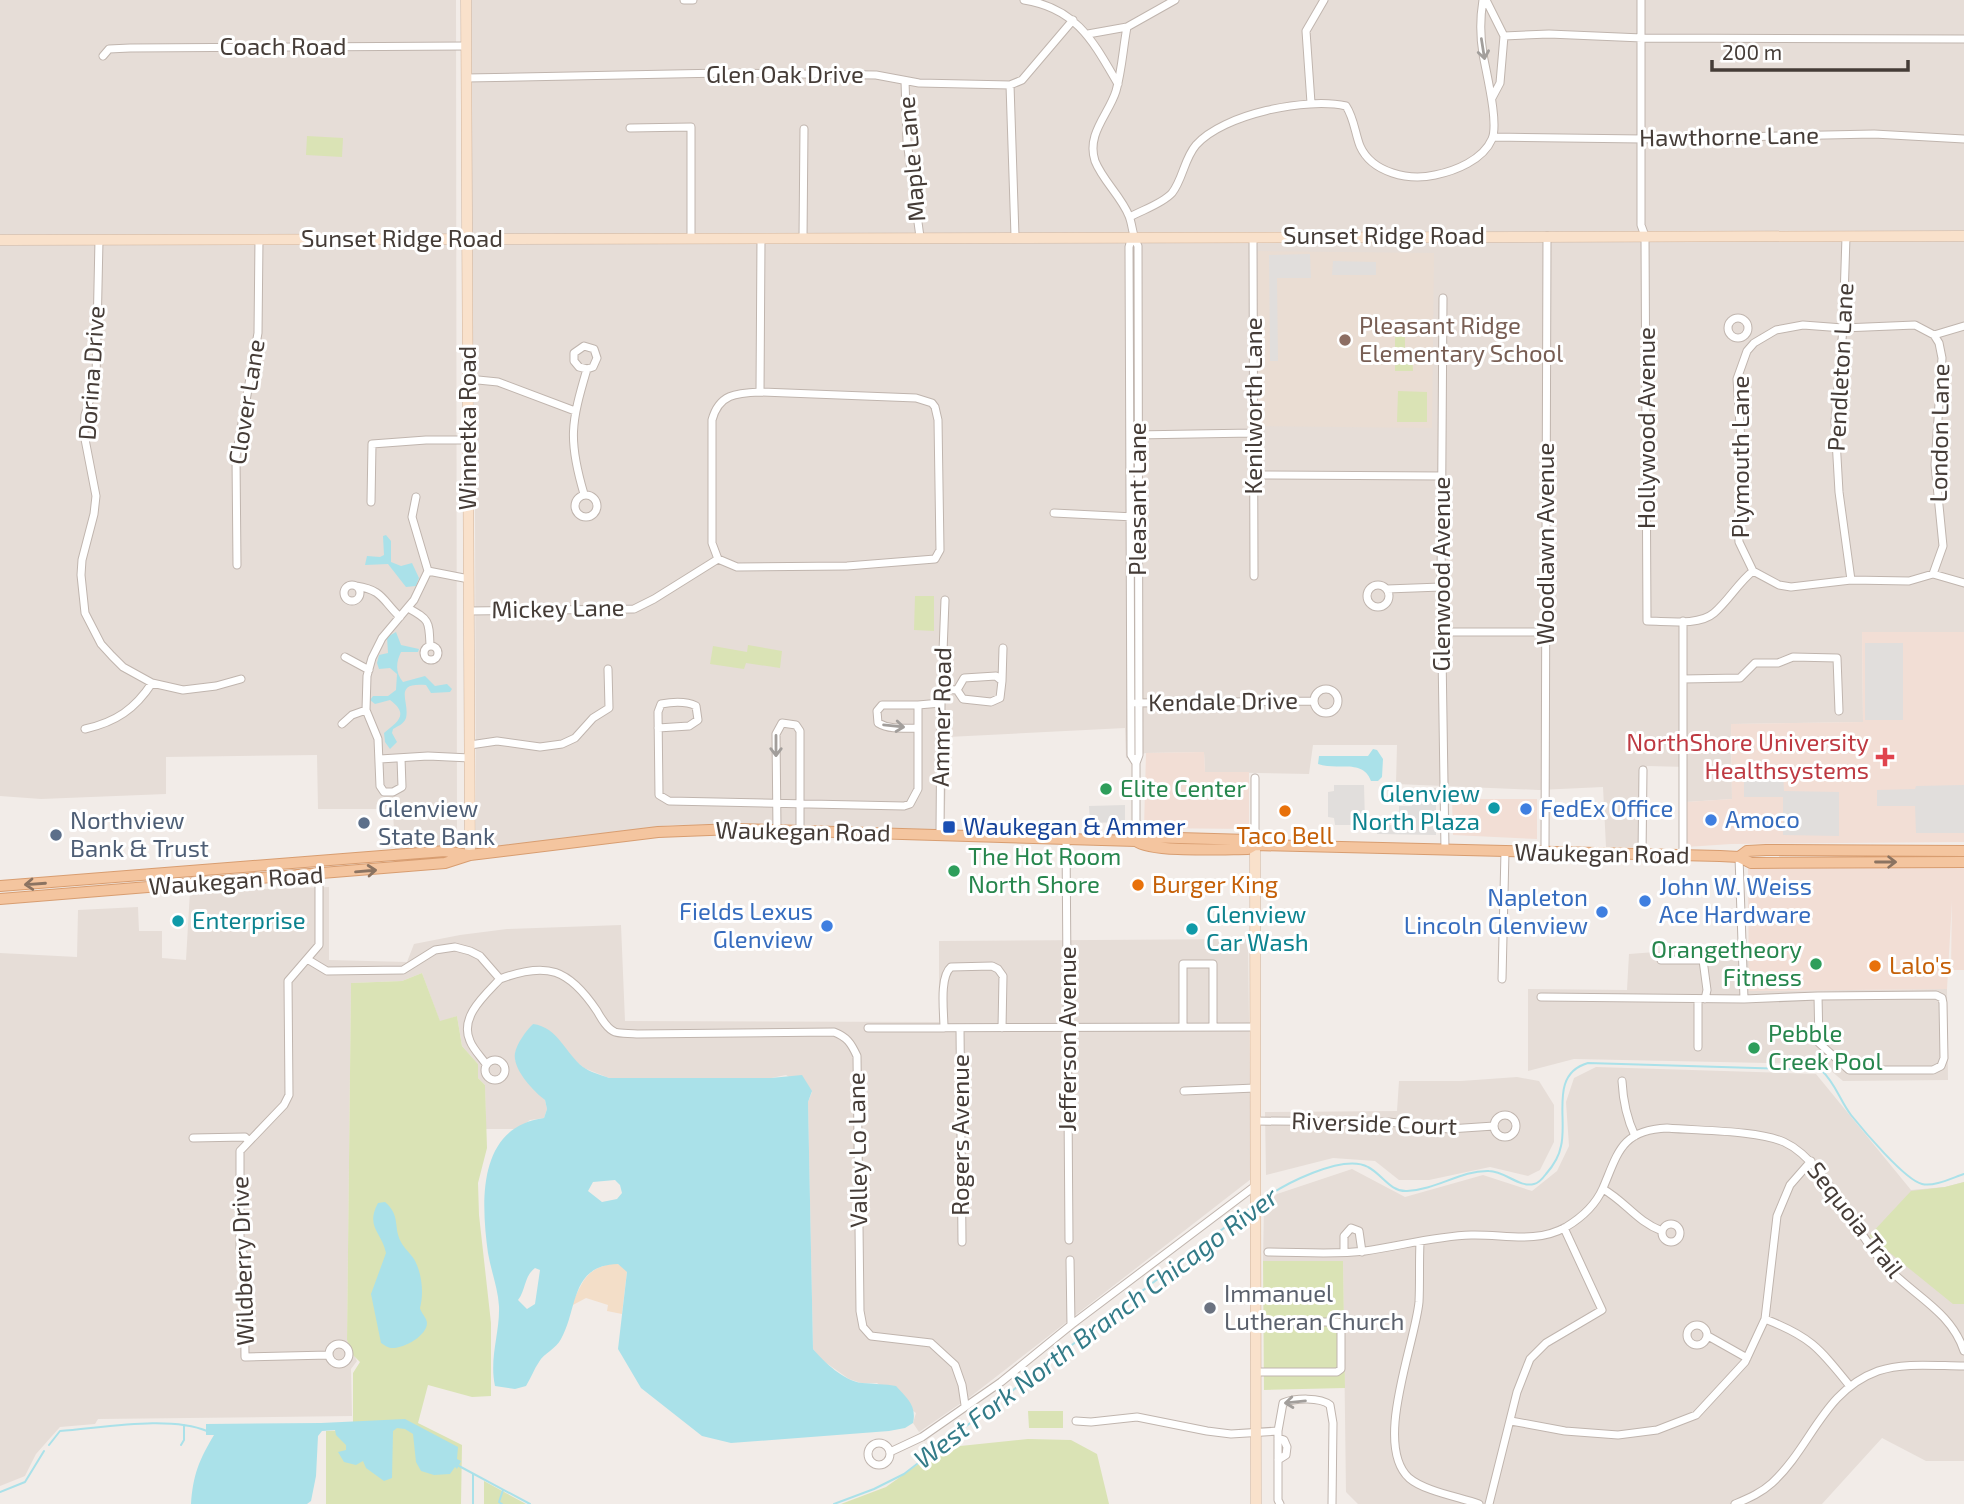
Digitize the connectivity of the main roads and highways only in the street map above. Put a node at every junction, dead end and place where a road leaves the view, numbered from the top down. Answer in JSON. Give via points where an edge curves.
{"nodes":[{"id":1,"x":1964,"y":851,"type":"edge"},
{"id":2,"x":470,"y":855,"type":"junction"},
{"id":3,"x":1739,"y":857,"type":"junction"},
{"id":4,"x":1964,"y":862,"type":"edge"},
{"id":5,"x":0,"y":886,"type":"edge"},
{"id":6,"x":0,"y":899,"type":"edge"}],
"edges":[{"from":1,"to":3,"type":"main road","name":"Waukegan Road","via":[[1766,850],[1747,851]]},
{"from":2,"to":3,"type":"main road","name":"Waukegan Road","via":[[658,832],[800,830],[1136,841],[1144,836],[1237,839],[1255,845]]},
{"from":2,"to":5,"type":"main road","name":"Waukegan Road","one_way":true,"via":[[445,851]]},
{"from":6,"to":2,"type":"main road","name":"Waukegan Road","one_way":true,"via":[[319,875],[445,863]]},
{"from":3,"to":4,"type":"main road","name":"Waukegan Road","one_way":true,"via":[[1751,863]]}]}
